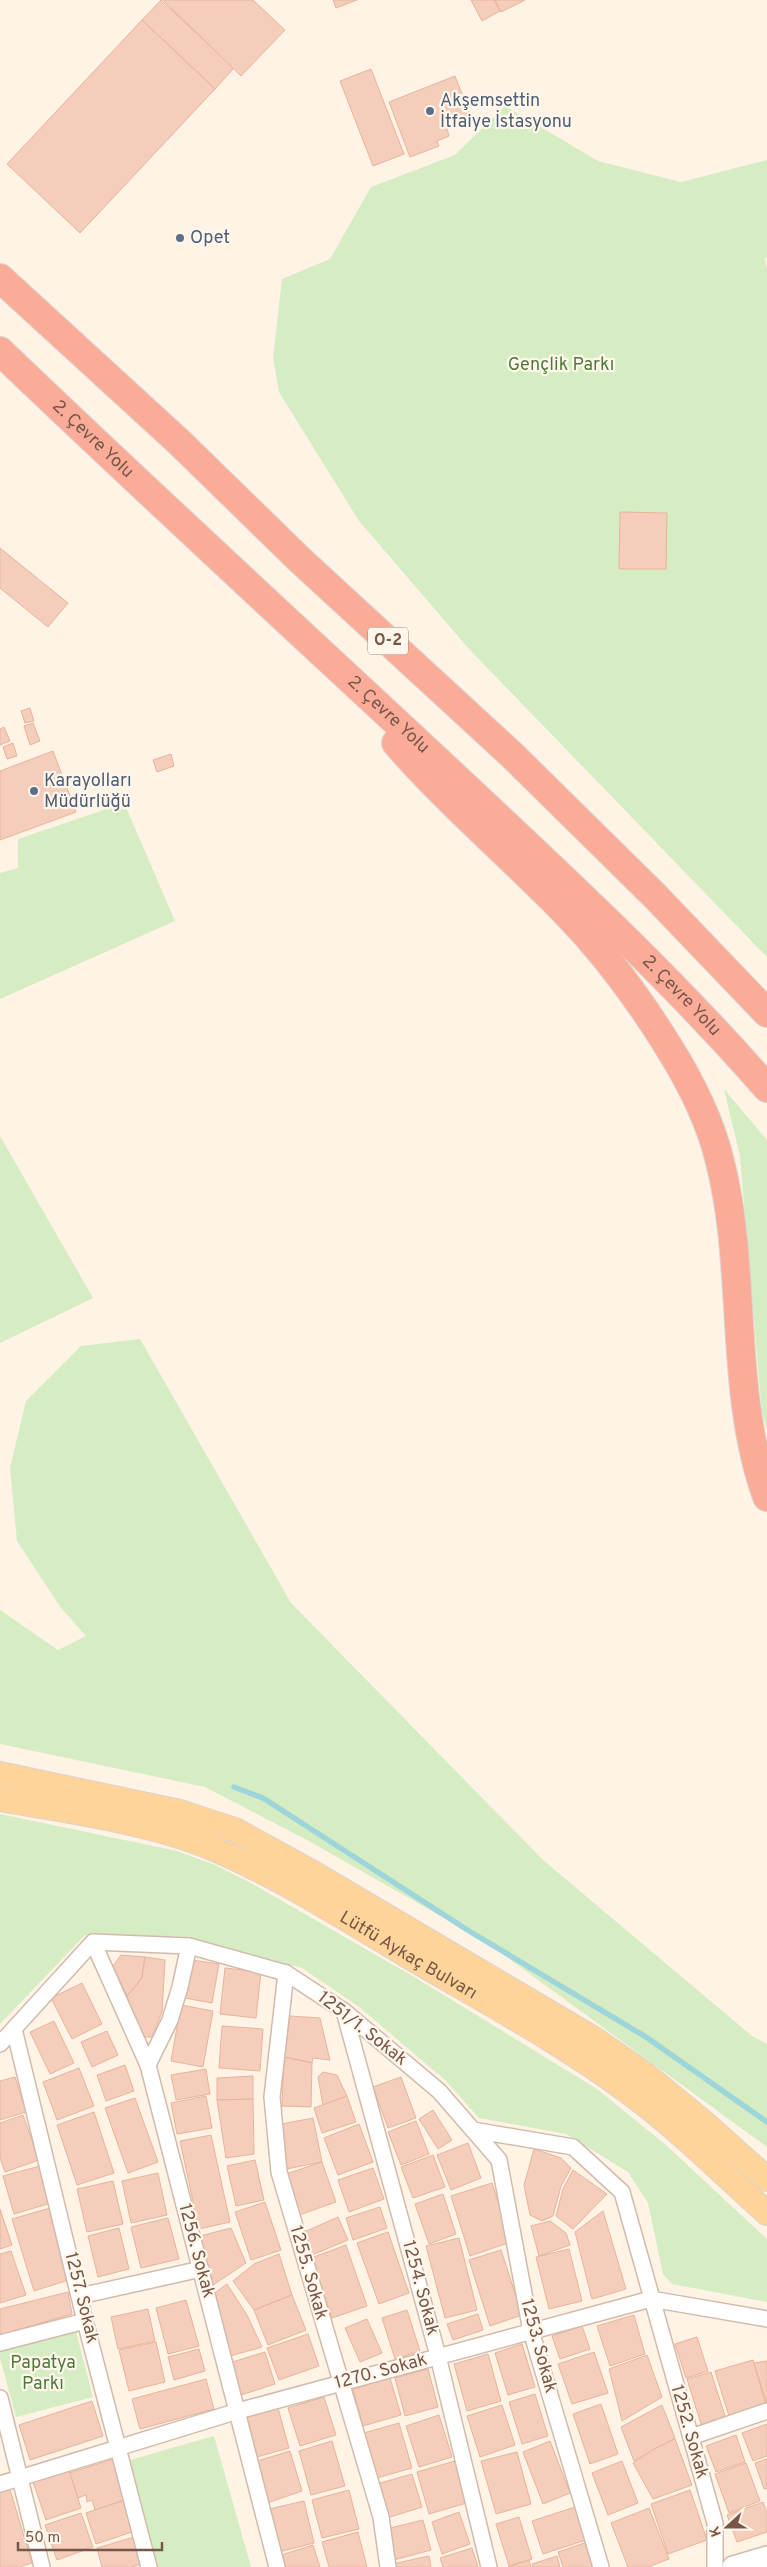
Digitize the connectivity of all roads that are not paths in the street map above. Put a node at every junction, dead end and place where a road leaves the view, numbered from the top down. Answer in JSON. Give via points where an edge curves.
{"nodes":[{"id":1,"x":0,"y":278,"type":"edge"},
{"id":2,"x":0,"y":351,"type":"edge"},
{"id":3,"x":356,"y":684,"type":"junction"},
{"id":4,"x":767,"y":1013,"type":"edge"},
{"id":5,"x":767,"y":1088,"type":"edge"},
{"id":6,"x":767,"y":1497,"type":"edge"},
{"id":7,"x":0,"y":1774,"type":"edge"},
{"id":8,"x":0,"y":1799,"type":"edge"},
{"id":9,"x":93,"y":1942,"type":"junction"},
{"id":10,"x":189,"y":1946,"type":"junction"},
{"id":11,"x":286,"y":1973,"type":"junction"},
{"id":12,"x":344,"y":2011,"type":"junction"},
{"id":13,"x":14,"y":2029,"type":"junction"},
{"id":14,"x":0,"y":2044,"type":"edge"},
{"id":15,"x":148,"y":2065,"type":"junction"},
{"id":16,"x":473,"y":2130,"type":"junction"},
{"id":17,"x":767,"y":2179,"type":"edge"},
{"id":18,"x":767,"y":2213,"type":"edge"},
{"id":19,"x":201,"y":2269,"type":"junction"},
{"id":20,"x":80,"y":2296,"type":"junction"},
{"id":21,"x":651,"y":2299,"type":"junction"},
{"id":22,"x":767,"y":2319,"type":"edge"},
{"id":23,"x":85,"y":2321,"type":"junction"},
{"id":24,"x":531,"y":2331,"type":"junction"},
{"id":25,"x":0,"y":2344,"type":"edge"},
{"id":26,"x":438,"y":2356,"type":"junction"},
{"id":27,"x":340,"y":2383,"type":"junction"},
{"id":28,"x":0,"y":2398,"type":"edge"},
{"id":29,"x":238,"y":2410,"type":"junction"},
{"id":30,"x":767,"y":2412,"type":"edge"},
{"id":31,"x":691,"y":2437,"type":"junction"},
{"id":32,"x":118,"y":2448,"type":"junction"},
{"id":33,"x":21,"y":2478,"type":"junction"},
{"id":34,"x":0,"y":2484,"type":"edge"},
{"id":35,"x":767,"y":2557,"type":"edge"},
{"id":36,"x":42,"y":2567,"type":"edge"},
{"id":37,"x":149,"y":2567,"type":"edge"},
{"id":38,"x":276,"y":2567,"type":"edge"},
{"id":39,"x":388,"y":2567,"type":"edge"},
{"id":40,"x":489,"y":2567,"type":"edge"},
{"id":41,"x":601,"y":2567,"type":"edge"},
{"id":42,"x":715,"y":2567,"type":"edge"},
{"id":43,"x":733,"y":2567,"type":"edge"}],
"edges":[{"from":1,"to":4,"type":"highway","number":"O-2","via":[[513,756],[655,896]]},
{"from":2,"to":3,"type":"highway","name":"2. Çevre Yolu"},
{"from":3,"to":5,"type":"highway","name":"2. Çevre Yolu","via":[[533,849],[650,964]]},
{"from":3,"to":6,"type":"highway","via":[[378,721],[422,772],[568,915],[650,1017],[685,1074],[706,1117],[720,1158],[733,1249],[748,1417]]},
{"from":7,"to":17,"type":"main road","name":"Lütfü Aykaç Bulvarı","via":[[180,1812],[235,1830],[594,2039],[681,2104]]},
{"from":8,"to":18,"type":"main road","name":"Lütfü Aykaç Bulvarı","via":[[172,1834],[212,1848],[277,1881],[554,2042],[631,2093]]},
{"from":9,"to":10,"type":"street","name":"1251/1. Sokak"},
{"from":9,"to":13,"type":"street"},
{"from":9,"to":15,"type":"street","name":"1256. Sokak"},
{"from":10,"to":11,"type":"street","name":"1251/1. Sokak"},
{"from":10,"to":15,"type":"street","via":[[170,2020]]},
{"from":11,"to":12,"type":"street","name":"1251/1. Sokak"},
{"from":11,"to":27,"type":"street","name":"1255. Sokak","via":[[272,2097],[279,2172]]},
{"from":12,"to":16,"type":"street","name":"1251/1. Sokak","via":[[439,2091]]},
{"from":12,"to":26,"type":"street","name":"1254. Sokak"},
{"from":13,"to":14,"type":"street"},
{"from":13,"to":20,"type":"street","name":"1257. Sokak"},
{"from":15,"to":19,"type":"street","name":"1256. Sokak"},
{"from":16,"to":21,"type":"street","via":[[572,2147],[622,2192]]},
{"from":16,"to":24,"type":"street","name":"1253. Sokak","via":[[498,2160]]},
{"from":19,"to":20,"type":"street"},
{"from":19,"to":29,"type":"street","name":"1256. Sokak"},
{"from":20,"to":23,"type":"street","name":"1257. Sokak"},
{"from":21,"to":22,"type":"street","name":"1270. Sokak"},
{"from":21,"to":24,"type":"street","name":"1270. Sokak"},
{"from":21,"to":31,"type":"street","name":"1252. Sokak"},
{"from":23,"to":25,"type":"street"},
{"from":23,"to":32,"type":"street","name":"1257. Sokak"},
{"from":24,"to":26,"type":"street","name":"1270. Sokak"},
{"from":24,"to":41,"type":"street","name":"1253. Sokak"},
{"from":26,"to":27,"type":"street","name":"1270. Sokak"},
{"from":26,"to":40,"type":"street","name":"1254. Sokak"},
{"from":27,"to":29,"type":"street","name":"1270. Sokak"},
{"from":27,"to":39,"type":"street","name":"1255. Sokak","via":[[381,2517]]},
{"from":28,"to":33,"type":"street"},
{"from":29,"to":32,"type":"street","name":"1270. Sokak"},
{"from":29,"to":38,"type":"street","name":"1256. Sokak"},
{"from":30,"to":31,"type":"street"},
{"from":31,"to":42,"type":"street","name":"1252. Sokak","via":[[715,2523]]},
{"from":32,"to":33,"type":"street","name":"1270. Sokak"},
{"from":32,"to":37,"type":"street","name":"1257. Sokak"},
{"from":33,"to":34,"type":"street","name":"1270. Sokak"},
{"from":33,"to":36,"type":"street"},
{"from":35,"to":43,"type":"main road"}]}
